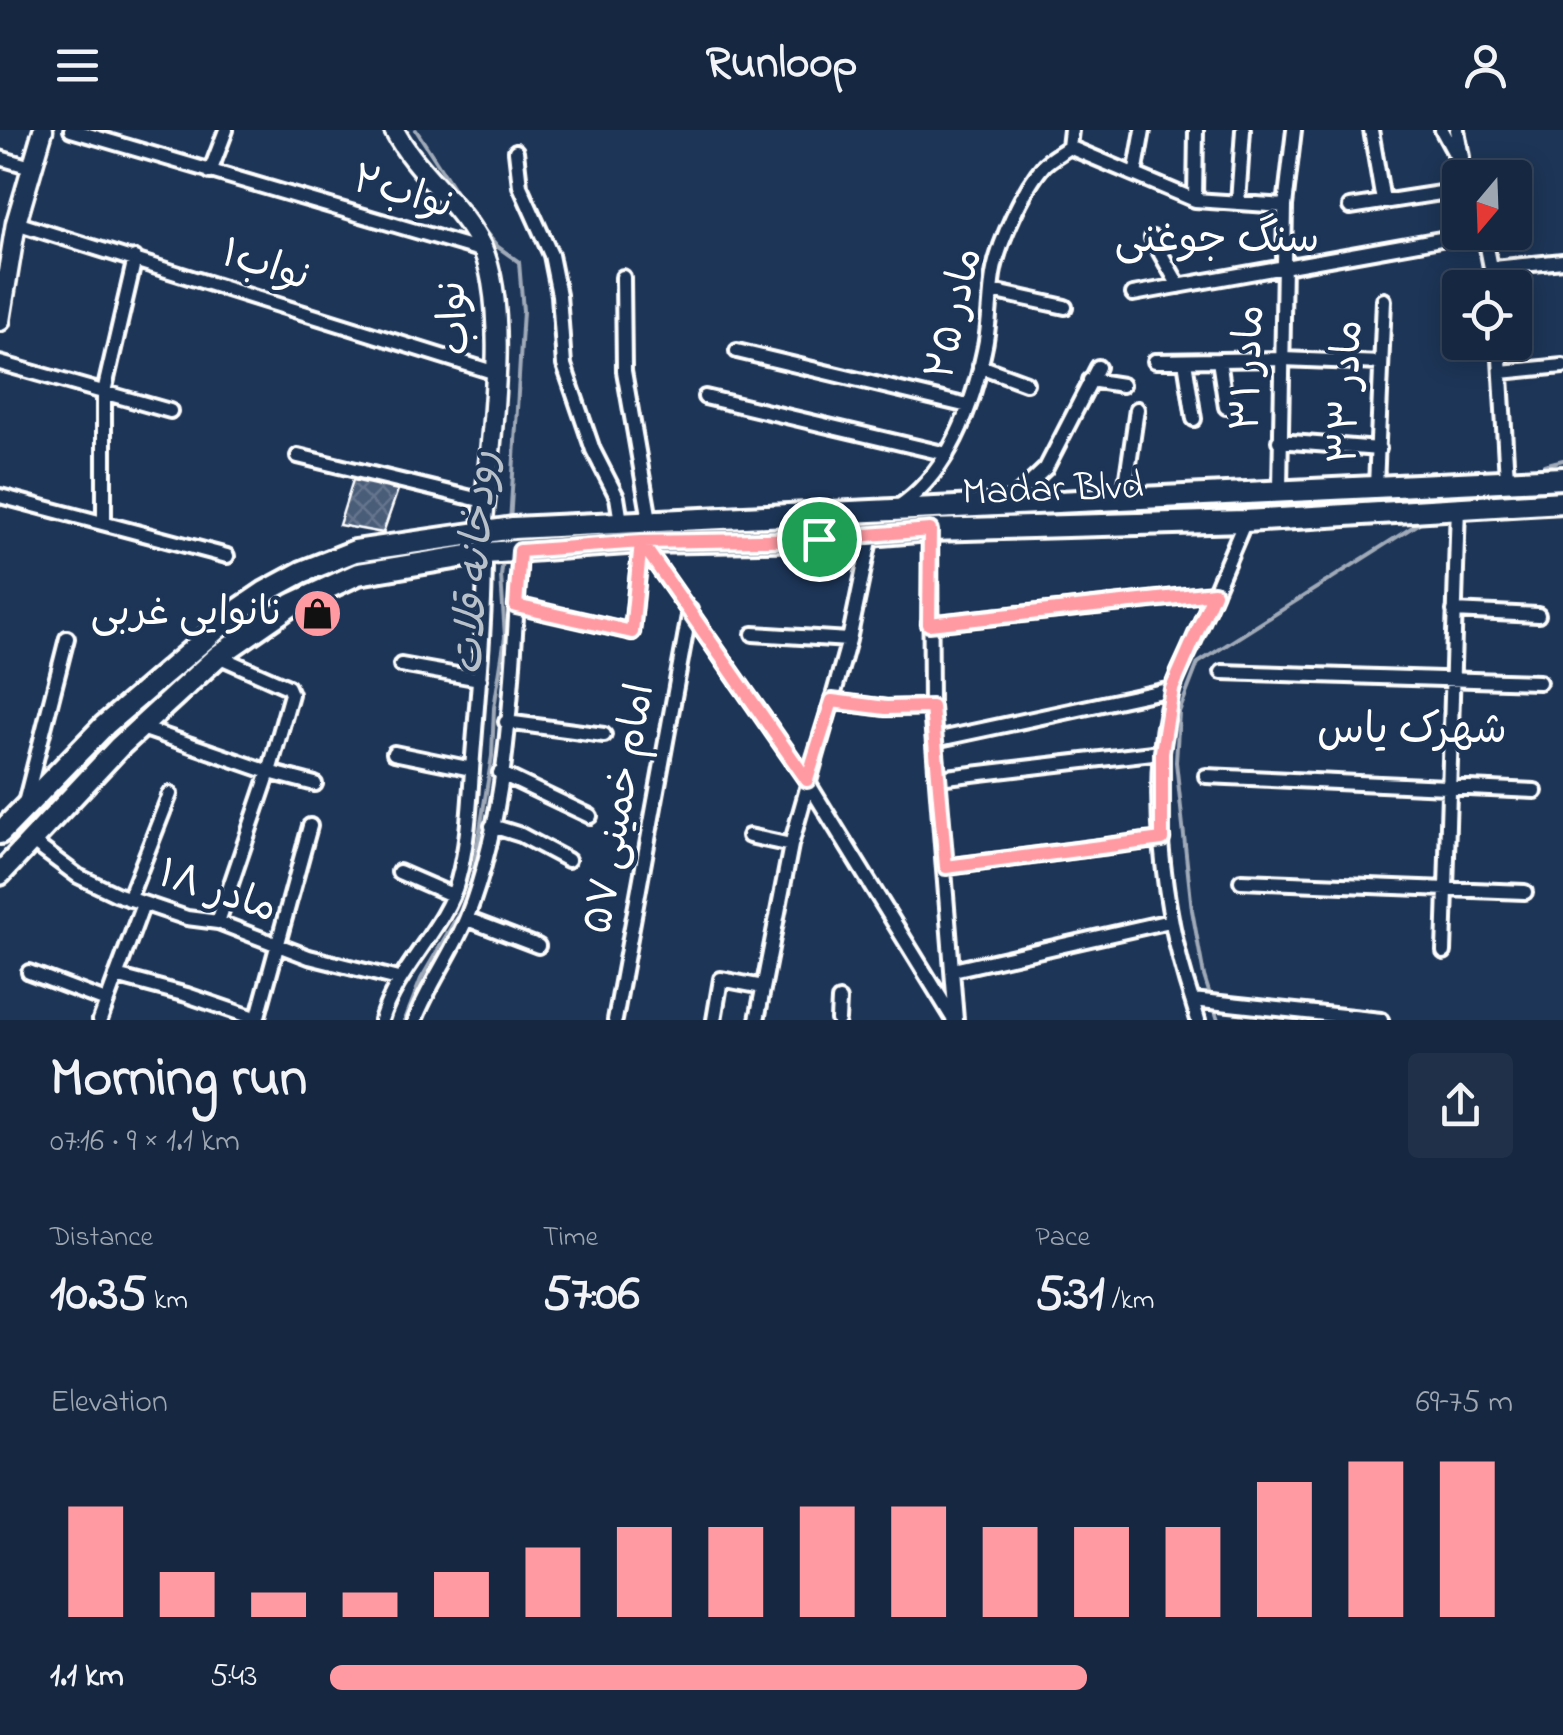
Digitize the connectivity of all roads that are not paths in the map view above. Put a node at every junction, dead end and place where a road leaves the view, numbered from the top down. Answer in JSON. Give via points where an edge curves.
{"nodes":[{"id":1,"x":42,"y":130,"type":"edge"},
{"id":2,"x":71,"y":130,"type":"edge"},
{"id":3,"x":226,"y":130,"type":"edge"},
{"id":4,"x":394,"y":130,"type":"edge"},
{"id":5,"x":1071,"y":130,"type":"edge"},
{"id":6,"x":1143,"y":130,"type":"edge"},
{"id":7,"x":1196,"y":130,"type":"edge"},
{"id":8,"x":1243,"y":130,"type":"edge"},
{"id":9,"x":1294,"y":130,"type":"edge"},
{"id":10,"x":1371,"y":130,"type":"edge"},
{"id":11,"x":1442,"y":130,"type":"edge"},
{"id":12,"x":1457,"y":130,"type":"edge"},
{"id":13,"x":1069,"y":147,"type":"junction"},
{"id":14,"x":516,"y":151,"type":"dead end"},
{"id":15,"x":0,"y":158,"type":"edge"},
{"id":16,"x":1459,"y":160,"type":"edge"},
{"id":17,"x":1463,"y":160,"type":"edge"},
{"id":18,"x":31,"y":167,"type":"junction"},
{"id":19,"x":210,"y":172,"type":"junction"},
{"id":20,"x":1135,"y":175,"type":"junction"},
{"id":21,"x":1442,"y":193,"type":"edge"},
{"id":22,"x":1195,"y":200,"type":"junction"},
{"id":23,"x":1383,"y":201,"type":"junction"},
{"id":24,"x":1238,"y":203,"type":"junction"},
{"id":25,"x":1286,"y":206,"type":"junction"},
{"id":26,"x":1350,"y":206,"type":"dead end"},
{"id":27,"x":10,"y":228,"type":"edge"},
{"id":28,"x":1152,"y":238,"type":"dead end"},
{"id":29,"x":1442,"y":239,"type":"edge"},
{"id":30,"x":1488,"y":250,"type":"edge"},
{"id":31,"x":484,"y":252,"type":"junction"},
{"id":32,"x":135,"y":258,"type":"junction"},
{"id":33,"x":1563,"y":260,"type":"edge"},
{"id":34,"x":1286,"y":265,"type":"junction"},
{"id":35,"x":1494,"y":268,"type":"joint"},
{"id":36,"x":623,"y":277,"type":"dead end"},
{"id":37,"x":1179,"y":286,"type":"junction"},
{"id":38,"x":992,"y":291,"type":"junction"},
{"id":39,"x":1133,"y":294,"type":"dead end"},
{"id":40,"x":1384,"y":300,"type":"dead end"},
{"id":41,"x":1065,"y":307,"type":"dead end"},
{"id":42,"x":0,"y":321,"type":"edge"},
{"id":43,"x":736,"y":352,"type":"dead end"},
{"id":44,"x":1283,"y":358,"type":"junction"},
{"id":45,"x":1219,"y":360,"type":"junction"},
{"id":46,"x":1500,"y":360,"type":"edge"},
{"id":47,"x":1185,"y":361,"type":"junction"},
{"id":48,"x":0,"y":362,"type":"edge"},
{"id":49,"x":1155,"y":362,"type":"dead end"},
{"id":50,"x":1381,"y":363,"type":"junction"},
{"id":51,"x":980,"y":366,"type":"junction"},
{"id":52,"x":1563,"y":366,"type":"edge"},
{"id":53,"x":1098,"y":367,"type":"dead end"},
{"id":54,"x":1501,"y":372,"type":"junction"},
{"id":55,"x":496,"y":373,"type":"junction"},
{"id":56,"x":1090,"y":380,"type":"junction"},
{"id":57,"x":1026,"y":383,"type":"dead end"},
{"id":58,"x":1122,"y":385,"type":"dead end"},
{"id":59,"x":104,"y":392,"type":"junction"},
{"id":60,"x":705,"y":397,"type":"dead end"},
{"id":61,"x":968,"y":406,"type":"junction"},
{"id":62,"x":1226,"y":407,"type":"dead end"},
{"id":63,"x":1137,"y":409,"type":"dead end"},
{"id":64,"x":170,"y":410,"type":"dead end"},
{"id":65,"x":1194,"y":418,"type":"dead end"},
{"id":66,"x":1279,"y":441,"type":"junction"},
{"id":67,"x":1379,"y":450,"type":"junction"},
{"id":68,"x":947,"y":454,"type":"junction"},
{"id":69,"x":298,"y":456,"type":"dead end"},
{"id":70,"x":1563,"y":478,"type":"edge"},
{"id":71,"x":1507,"y":480,"type":"junction"},
{"id":72,"x":1376,"y":486,"type":"junction"},
{"id":73,"x":1280,"y":489,"type":"junction"},
{"id":74,"x":0,"y":496,"type":"edge"},
{"id":75,"x":1124,"y":498,"type":"junction"},
{"id":76,"x":484,"y":501,"type":"junction"},
{"id":77,"x":1563,"y":502,"type":"edge"},
{"id":78,"x":1007,"y":505,"type":"junction"},
{"id":79,"x":1458,"y":506,"type":"junction"},
{"id":80,"x":896,"y":509,"type":"junction"},
{"id":81,"x":818,"y":513,"type":"junction"},
{"id":82,"x":650,"y":520,"type":"junction"},
{"id":83,"x":1245,"y":521,"type":"junction"},
{"id":84,"x":104,"y":522,"type":"junction"},
{"id":85,"x":621,"y":522,"type":"junction"},
{"id":86,"x":496,"y":530,"type":"junction"},
{"id":87,"x":930,"y":530,"type":"junction"},
{"id":88,"x":871,"y":534,"type":"junction"},
{"id":89,"x":819,"y":539,"type":"junction"},
{"id":90,"x":641,"y":542,"type":"junction"},
{"id":91,"x":502,"y":552,"type":"junction"},
{"id":92,"x":227,"y":556,"type":"dead end"},
{"id":93,"x":1214,"y":593,"type":"junction"},
{"id":94,"x":516,"y":606,"type":"junction"},
{"id":95,"x":690,"y":610,"type":"junction"},
{"id":96,"x":1454,"y":611,"type":"junction"},
{"id":97,"x":1538,"y":615,"type":"dead end"},
{"id":98,"x":929,"y":624,"type":"junction"},
{"id":99,"x":753,"y":634,"type":"dead end"},
{"id":100,"x":67,"y":638,"type":"dead end"},
{"id":101,"x":849,"y":640,"type":"junction"},
{"id":102,"x":218,"y":656,"type":"junction"},
{"id":103,"x":401,"y":665,"type":"dead end"},
{"id":104,"x":1222,"y":672,"type":"dead end"},
{"id":105,"x":480,"y":678,"type":"junction"},
{"id":106,"x":1452,"y":680,"type":"junction"},
{"id":107,"x":1539,"y":682,"type":"dead end"},
{"id":108,"x":1172,"y":689,"type":"junction"},
{"id":109,"x":832,"y":701,"type":"junction"},
{"id":110,"x":932,"y":707,"type":"junction"},
{"id":111,"x":506,"y":722,"type":"junction"},
{"id":112,"x":139,"y":727,"type":"junction"},
{"id":113,"x":604,"y":736,"type":"dead end"},
{"id":114,"x":934,"y":740,"type":"junction"},
{"id":115,"x":1162,"y":752,"type":"junction"},
{"id":116,"x":394,"y":753,"type":"dead end"},
{"id":117,"x":472,"y":768,"type":"junction"},
{"id":118,"x":269,"y":772,"type":"junction"},
{"id":119,"x":500,"y":772,"type":"junction"},
{"id":120,"x":1206,"y":776,"type":"dead end"},
{"id":121,"x":938,"y":778,"type":"junction"},
{"id":122,"x":807,"y":780,"type":"junction"},
{"id":123,"x":315,"y":784,"type":"dead end"},
{"id":124,"x":1447,"y":786,"type":"junction"},
{"id":125,"x":1535,"y":792,"type":"dead end"},
{"id":126,"x":170,"y":794,"type":"dead end"},
{"id":127,"x":590,"y":816,"type":"dead end"},
{"id":128,"x":8,"y":821,"type":"edge"},
{"id":129,"x":310,"y":826,"type":"dead end"},
{"id":130,"x":492,"y":826,"type":"junction"},
{"id":131,"x":749,"y":836,"type":"dead end"},
{"id":132,"x":1162,"y":839,"type":"junction"},
{"id":133,"x":30,"y":840,"type":"junction"},
{"id":134,"x":791,"y":844,"type":"junction"},
{"id":135,"x":568,"y":860,"type":"dead end"},
{"id":136,"x":946,"y":867,"type":"junction"},
{"id":137,"x":399,"y":872,"type":"dead end"},
{"id":138,"x":0,"y":874,"type":"edge"},
{"id":139,"x":1241,"y":881,"type":"dead end"},
{"id":140,"x":1445,"y":888,"type":"junction"},
{"id":141,"x":1525,"y":892,"type":"dead end"},
{"id":142,"x":452,"y":895,"type":"junction"},
{"id":143,"x":136,"y":902,"type":"junction"},
{"id":144,"x":467,"y":918,"type":"junction"},
{"id":145,"x":1170,"y":921,"type":"junction"},
{"id":146,"x":218,"y":922,"type":"junction"},
{"id":147,"x":538,"y":946,"type":"dead end"},
{"id":148,"x":279,"y":947,"type":"junction"},
{"id":149,"x":1444,"y":952,"type":"dead end"},
{"id":150,"x":953,"y":970,"type":"junction"},
{"id":151,"x":30,"y":972,"type":"dead end"},
{"id":152,"x":116,"y":976,"type":"junction"},
{"id":153,"x":398,"y":978,"type":"junction"},
{"id":154,"x":762,"y":987,"type":"junction"},
{"id":155,"x":839,"y":1000,"type":"dead end"},
{"id":156,"x":1192,"y":1000,"type":"junction"},
{"id":157,"x":106,"y":1001,"type":"junction"},
{"id":158,"x":257,"y":1019,"type":"edge"},
{"id":159,"x":100,"y":1020,"type":"edge"},
{"id":160,"x":381,"y":1020,"type":"edge"},
{"id":161,"x":415,"y":1020,"type":"edge"},
{"id":162,"x":615,"y":1020,"type":"edge"},
{"id":163,"x":714,"y":1020,"type":"edge"},
{"id":164,"x":757,"y":1020,"type":"edge"},
{"id":165,"x":838,"y":1020,"type":"edge"},
{"id":166,"x":955,"y":1020,"type":"edge"},
{"id":167,"x":1198,"y":1020,"type":"edge"},
{"id":168,"x":1380,"y":1020,"type":"edge"}],
"edges":[{"from":1,"to":18,"type":"street"},
{"from":2,"to":19,"type":"street","name":"نواب۲"},
{"from":3,"to":19,"type":"street"},
{"from":4,"to":31,"type":"street","name":"نواب"},
{"from":5,"to":13,"type":"street"},
{"from":6,"to":20,"type":"street"},
{"from":7,"to":22,"type":"street"},
{"from":8,"to":24,"type":"street"},
{"from":9,"to":25,"type":"street","name":"مادر ۳۱"},
{"from":10,"to":23,"type":"street"},
{"from":11,"to":16,"type":"street"},
{"from":12,"to":17,"type":"street"},
{"from":13,"to":20,"type":"street"},
{"from":13,"to":38,"type":"street","name":"مادر ۲۵","via":[[1045,164],[1018,206]]},
{"from":14,"to":85,"type":"street","via":[[520,186],[550,255],[559,295],[564,365],[593,450],[618,496]]},
{"from":15,"to":18,"type":"street"},
{"from":18,"to":27,"type":"street"},
{"from":19,"to":31,"type":"street","name":"نواب۲"},
{"from":20,"to":22,"type":"street"},
{"from":21,"to":23,"type":"street"},
{"from":22,"to":24,"type":"street"},
{"from":23,"to":26,"type":"street"},
{"from":24,"to":25,"type":"street"},
{"from":25,"to":34,"type":"street","name":"مادر ۳۱"},
{"from":27,"to":32,"type":"street","name":"نواب۱"},
{"from":27,"to":42,"type":"street"},
{"from":28,"to":37,"type":"street"},
{"from":29,"to":34,"type":"street"},
{"from":30,"to":35,"type":"street"},
{"from":31,"to":55,"type":"street","name":"نواب"},
{"from":32,"to":55,"type":"street","name":"نواب۱"},
{"from":32,"to":59,"type":"street"},
{"from":33,"to":35,"type":"street"},
{"from":34,"to":37,"type":"street"},
{"from":34,"to":44,"type":"street","name":"مادر ۳۱"},
{"from":36,"to":82,"type":"street","via":[[624,371]]},
{"from":37,"to":39,"type":"street"},
{"from":38,"to":41,"type":"street"},
{"from":38,"to":51,"type":"street","name":"مادر ۲۵"},
{"from":40,"to":50,"type":"street","name":"مادر ۳۳"},
{"from":43,"to":61,"type":"street"},
{"from":44,"to":45,"type":"street"},
{"from":44,"to":50,"type":"street"},
{"from":44,"to":66,"type":"street","name":"مادر ۳۱"},
{"from":45,"to":47,"type":"street"},
{"from":45,"to":62,"type":"street"},
{"from":46,"to":54,"type":"street"},
{"from":47,"to":49,"type":"street"},
{"from":47,"to":65,"type":"street"},
{"from":48,"to":59,"type":"street"},
{"from":50,"to":67,"type":"street","name":"مادر ۳۳"},
{"from":51,"to":57,"type":"street"},
{"from":51,"to":61,"type":"street","name":"مادر ۲۵"},
{"from":52,"to":54,"type":"street"},
{"from":53,"to":56,"type":"street"},
{"from":54,"to":71,"type":"street"},
{"from":55,"to":76,"type":"street","name":"نواب"},
{"from":56,"to":58,"type":"street"},
{"from":56,"to":78,"type":"street","via":[[1046,468]]},
{"from":59,"to":64,"type":"street"},
{"from":59,"to":84,"type":"street"},
{"from":60,"to":68,"type":"street"},
{"from":61,"to":68,"type":"street","name":"مادر ۲۵"},
{"from":63,"to":75,"type":"street"},
{"from":66,"to":67,"type":"street"},
{"from":66,"to":73,"type":"street","name":"مادر ۳۱"},
{"from":67,"to":72,"type":"street","name":"مادر ۳۳"},
{"from":68,"to":80,"type":"street","name":"مادر ۲۵","via":[[921,492]]},
{"from":69,"to":76,"type":"street"},
{"from":70,"to":71,"type":"main road","name":"Madar Blvd"},
{"from":71,"to":72,"type":"main road","name":"Madar Blvd"},
{"from":72,"to":73,"type":"main road","name":"Madar Blvd"},
{"from":73,"to":75,"type":"main road","name":"Madar Blvd"},
{"from":74,"to":84,"type":"street"},
{"from":75,"to":78,"type":"main road","name":"Madar Blvd"},
{"from":76,"to":86,"type":"street","name":"نواب"},
{"from":77,"to":79,"type":"main road","name":"Madar Blvd"},
{"from":78,"to":80,"type":"main road","name":"Madar Blvd"},
{"from":79,"to":83,"type":"main road","name":"Madar Blvd"},
{"from":79,"to":96,"type":"street"},
{"from":80,"to":81,"type":"main road","name":"Madar Blvd"},
{"from":81,"to":82,"type":"main road","name":"Madar Blvd"},
{"from":81,"to":89,"type":"main road"},
{"from":82,"to":85,"type":"main road","name":"Madar Blvd"},
{"from":83,"to":87,"type":"main road","name":"Madar Blvd"},
{"from":83,"to":93,"type":"street"},
{"from":84,"to":92,"type":"street"},
{"from":85,"to":86,"type":"main road","name":"Madar Blvd"},
{"from":86,"to":128,"type":"main road","name":"Madar Blvd","via":[[355,552],[265,592],[105,726]]},
{"from":87,"to":88,"type":"main road","name":"Madar Blvd"},
{"from":87,"to":98,"type":"street"},
{"from":88,"to":89,"type":"main road","name":"Madar Blvd"},
{"from":88,"to":101,"type":"street"},
{"from":89,"to":90,"type":"main road","name":"Madar Blvd"},
{"from":90,"to":91,"type":"main road","name":"Madar Blvd"},
{"from":90,"to":94,"type":"street","via":[[632,632]]},
{"from":90,"to":95,"type":"street"},
{"from":91,"to":94,"type":"street"},
{"from":91,"to":102,"type":"main road","name":"Madar Blvd","via":[[358,574],[293,604]]},
{"from":91,"to":105,"type":"street"},
{"from":93,"to":98,"type":"street"},
{"from":93,"to":108,"type":"street"},
{"from":94,"to":111,"type":"street"},
{"from":95,"to":122,"type":"street"},
{"from":95,"to":162,"type":"street","name":"امام خمینی ۵۷"},
{"from":96,"to":97,"type":"street"},
{"from":96,"to":106,"type":"street"},
{"from":98,"to":110,"type":"street"},
{"from":99,"to":101,"type":"street"},
{"from":100,"to":128,"type":"street"},
{"from":101,"to":109,"type":"street"},
{"from":102,"to":112,"type":"main road","name":"Madar Blvd"},
{"from":102,"to":118,"type":"street","via":[[292,694]]},
{"from":103,"to":105,"type":"street"},
{"from":104,"to":106,"type":"street"},
{"from":105,"to":117,"type":"street"},
{"from":106,"to":107,"type":"street"},
{"from":106,"to":124,"type":"street"},
{"from":108,"to":114,"type":"street"},
{"from":108,"to":115,"type":"street"},
{"from":109,"to":110,"type":"street"},
{"from":109,"to":122,"type":"street"},
{"from":110,"to":114,"type":"street"},
{"from":111,"to":113,"type":"street"},
{"from":111,"to":119,"type":"street"},
{"from":112,"to":118,"type":"street"},
{"from":112,"to":133,"type":"main road","name":"Madar Blvd"},
{"from":114,"to":121,"type":"street"},
{"from":115,"to":121,"type":"street"},
{"from":115,"to":132,"type":"street"},
{"from":116,"to":117,"type":"street"},
{"from":117,"to":142,"type":"street"},
{"from":118,"to":123,"type":"street"},
{"from":118,"to":146,"type":"street"},
{"from":119,"to":127,"type":"street"},
{"from":119,"to":130,"type":"street"},
{"from":120,"to":124,"type":"street"},
{"from":121,"to":136,"type":"street"},
{"from":122,"to":134,"type":"street"},
{"from":122,"to":166,"type":"street"},
{"from":124,"to":125,"type":"street"},
{"from":124,"to":140,"type":"street"},
{"from":126,"to":143,"type":"street"},
{"from":129,"to":148,"type":"street"},
{"from":130,"to":135,"type":"street"},
{"from":130,"to":144,"type":"street"},
{"from":131,"to":134,"type":"street"},
{"from":132,"to":136,"type":"street"},
{"from":132,"to":145,"type":"street"},
{"from":133,"to":138,"type":"main road","name":"Madar Blvd"},
{"from":133,"to":143,"type":"street","name":"مادر ۱۸","via":[[78,876]]},
{"from":134,"to":154,"type":"street"},
{"from":136,"to":150,"type":"street"},
{"from":137,"to":142,"type":"street"},
{"from":139,"to":140,"type":"street"},
{"from":140,"to":141,"type":"street"},
{"from":140,"to":149,"type":"street"},
{"from":142,"to":153,"type":"street"},
{"from":143,"to":146,"type":"street","name":"مادر ۱۸"},
{"from":143,"to":152,"type":"street"},
{"from":144,"to":147,"type":"street"},
{"from":144,"to":161,"type":"street"},
{"from":145,"to":150,"type":"street"},
{"from":145,"to":156,"type":"street"},
{"from":146,"to":148,"type":"street","name":"مادر ۱۸"},
{"from":148,"to":153,"type":"street","name":"مادر ۱۸"},
{"from":148,"to":158,"type":"street"},
{"from":150,"to":166,"type":"street"},
{"from":151,"to":157,"type":"street"},
{"from":152,"to":157,"type":"street"},
{"from":152,"to":158,"type":"street"},
{"from":153,"to":160,"type":"street"},
{"from":154,"to":163,"type":"street","via":[[720,980]]},
{"from":154,"to":164,"type":"street"},
{"from":155,"to":165,"type":"street"},
{"from":156,"to":167,"type":"street"},
{"from":156,"to":168,"type":"street"},
{"from":157,"to":159,"type":"street"}]}
